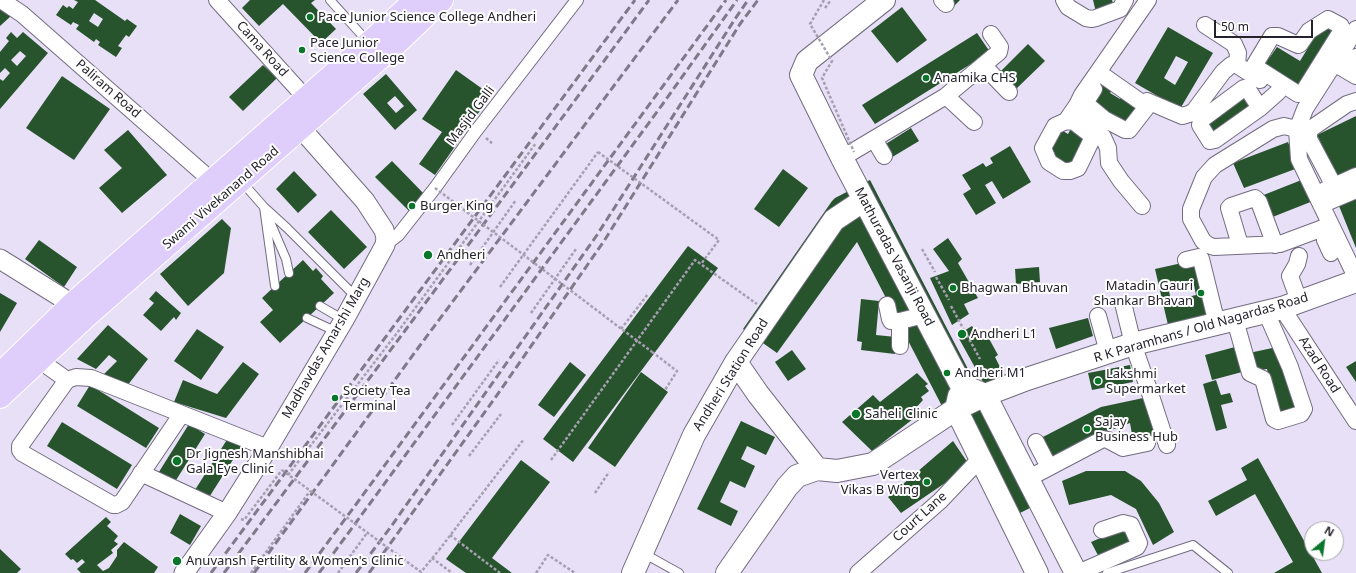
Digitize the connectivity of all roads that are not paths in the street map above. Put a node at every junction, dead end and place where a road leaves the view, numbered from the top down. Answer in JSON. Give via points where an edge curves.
{"nodes":[{"id":1,"x":1,"y":0,"type":"edge"},
{"id":2,"x":217,"y":0,"type":"edge"},
{"id":3,"x":330,"y":0,"type":"edge"},
{"id":4,"x":415,"y":0,"type":"edge"},
{"id":5,"x":442,"y":0,"type":"edge"},
{"id":6,"x":577,"y":0,"type":"edge"},
{"id":7,"x":1064,"y":0,"type":"edge"},
{"id":8,"x":1148,"y":0,"type":"edge"},
{"id":9,"x":882,"y":1,"type":"edge"},
{"id":10,"x":1123,"y":4,"type":"edge"},
{"id":11,"x":1134,"y":19,"type":"junction"},
{"id":12,"x":1205,"y":25,"type":"dead end"},
{"id":13,"x":1356,"y":30,"type":"edge"},
{"id":14,"x":991,"y":34,"type":"dead end"},
{"id":15,"x":368,"y":43,"type":"junction"},
{"id":16,"x":1356,"y":57,"type":"edge"},
{"id":17,"x":983,"y":65,"type":"junction"},
{"id":18,"x":1237,"y":65,"type":"junction"},
{"id":19,"x":1338,"y":68,"type":"edge"},
{"id":20,"x":1100,"y":74,"type":"junction"},
{"id":21,"x":953,"y":80,"type":"dead end"},
{"id":22,"x":1311,"y":90,"type":"junction"},
{"id":23,"x":1010,"y":92,"type":"dead end"},
{"id":24,"x":1278,"y":92,"type":"junction"},
{"id":25,"x":946,"y":96,"type":"junction"},
{"id":26,"x":1147,"y":101,"type":"dead end"},
{"id":27,"x":1356,"y":101,"type":"edge"},
{"id":28,"x":312,"y":105,"type":"junction"},
{"id":29,"x":1078,"y":105,"type":"junction"},
{"id":30,"x":1260,"y":108,"type":"dead end"},
{"id":31,"x":1305,"y":109,"type":"junction"},
{"id":32,"x":294,"y":121,"type":"junction"},
{"id":33,"x":1066,"y":121,"type":"junction"},
{"id":34,"x":974,"y":122,"type":"dead end"},
{"id":35,"x":1096,"y":128,"type":"junction"},
{"id":36,"x":889,"y":130,"type":"junction"},
{"id":37,"x":1303,"y":131,"type":"junction"},
{"id":38,"x":874,"y":139,"type":"junction"},
{"id":39,"x":848,"y":155,"type":"junction"},
{"id":40,"x":884,"y":156,"type":"dead end"},
{"id":41,"x":1356,"y":176,"type":"edge"},
{"id":42,"x":212,"y":181,"type":"junction"},
{"id":43,"x":241,"y":181,"type":"junction"},
{"id":44,"x":1334,"y":186,"type":"junction"},
{"id":45,"x":1356,"y":190,"type":"edge"},
{"id":46,"x":1318,"y":199,"type":"junction"},
{"id":47,"x":864,"y":200,"type":"junction"},
{"id":48,"x":1142,"y":206,"type":"dead end"},
{"id":49,"x":264,"y":207,"type":"junction"},
{"id":50,"x":1329,"y":239,"type":"junction"},
{"id":51,"x":1240,"y":245,"type":"junction"},
{"id":52,"x":1275,"y":245,"type":"junction"},
{"id":53,"x":385,"y":246,"type":"junction"},
{"id":54,"x":1299,"y":256,"type":"dead end"},
{"id":55,"x":0,"y":259,"type":"edge"},
{"id":56,"x":1186,"y":260,"type":"dead end"},
{"id":57,"x":289,"y":273,"type":"dead end"},
{"id":58,"x":1356,"y":277,"type":"edge"},
{"id":59,"x":1356,"y":280,"type":"edge"},
{"id":60,"x":275,"y":286,"type":"dead end"},
{"id":61,"x":357,"y":297,"type":"junction"},
{"id":62,"x":72,"y":304,"type":"junction"},
{"id":63,"x":887,"y":305,"type":"dead end"},
{"id":64,"x":320,"y":306,"type":"dead end"},
{"id":65,"x":1124,"y":307,"type":"dead end"},
{"id":66,"x":1282,"y":307,"type":"junction"},
{"id":67,"x":924,"y":315,"type":"junction"},
{"id":68,"x":1094,"y":317,"type":"dead end"},
{"id":69,"x":307,"y":318,"type":"dead end"},
{"id":70,"x":900,"y":321,"type":"junction"},
{"id":71,"x":1226,"y":322,"type":"junction"},
{"id":72,"x":340,"y":326,"type":"junction"},
{"id":73,"x":1133,"y":344,"type":"junction"},
{"id":74,"x":900,"y":346,"type":"dead end"},
{"id":75,"x":1104,"y":354,"type":"junction"},
{"id":76,"x":39,"y":360,"type":"junction"},
{"id":77,"x":736,"y":362,"type":"junction"},
{"id":78,"x":0,"y":374,"type":"edge"},
{"id":79,"x":67,"y":380,"type":"junction"},
{"id":80,"x":961,"y":385,"type":"junction"},
{"id":81,"x":985,"y":396,"type":"junction"},
{"id":82,"x":0,"y":397,"type":"edge"},
{"id":83,"x":956,"y":409,"type":"junction"},
{"id":84,"x":181,"y":415,"type":"junction"},
{"id":85,"x":1356,"y":421,"type":"edge"},
{"id":86,"x":1036,"y":442,"type":"dead end"},
{"id":87,"x":1147,"y":443,"type":"dead end"},
{"id":88,"x":1167,"y":445,"type":"dead end"},
{"id":89,"x":268,"y":448,"type":"junction"},
{"id":90,"x":980,"y":459,"type":"junction"},
{"id":91,"x":1049,"y":467,"type":"junction"},
{"id":92,"x":817,"y":468,"type":"junction"},
{"id":93,"x":141,"y":473,"type":"junction"},
{"id":94,"x":1028,"y":479,"type":"junction"},
{"id":95,"x":236,"y":517,"type":"junction"},
{"id":96,"x":1102,"y":530,"type":"dead end"},
{"id":97,"x":642,"y":552,"type":"junction"},
{"id":98,"x":184,"y":573,"type":"edge"},
{"id":99,"x":632,"y":573,"type":"edge"},
{"id":100,"x":678,"y":573,"type":"edge"},
{"id":101,"x":727,"y":573,"type":"edge"},
{"id":102,"x":858,"y":573,"type":"edge"},
{"id":103,"x":1037,"y":573,"type":"edge"},
{"id":104,"x":1077,"y":573,"type":"edge"},
{"id":105,"x":1107,"y":573,"type":"edge"},
{"id":106,"x":1228,"y":573,"type":"edge"}],
"edges":[{"from":1,"to":42,"type":"street","name":"Paliram Road","via":[[22,14]]},
{"from":2,"to":28,"type":"street","name":"Cama Road"},
{"from":3,"to":15,"type":"lane"},
{"from":4,"to":15,"type":"main road","name":"Swami Vivekanand Road"},
{"from":5,"to":28,"type":"main road","name":"Swami Vivekanand Road","via":[[396,44]]},
{"from":6,"to":53,"type":"street","name":"Masjid Galli","via":[[435,188],[398,235]]},
{"from":7,"to":10,"type":"street","via":[[1068,7],[1086,18],[1096,18]]},
{"from":8,"to":11,"type":"street"},
{"from":9,"to":39,"type":"main road","name":"Mathuradas Vasanji Road","via":[[807,60],[801,75],[827,129]]},
{"from":10,"to":11,"type":"street"},
{"from":11,"to":20,"type":"street"},
{"from":12,"to":18,"type":"street","via":[[1234,44],[1238,53]]},
{"from":13,"to":19,"type":"street"},
{"from":14,"to":17,"type":"street","via":[[1000,47],[999,52]]},
{"from":15,"to":28,"type":"main road","name":"Swami Vivekanand Road"},
{"from":16,"to":19,"type":"street"},
{"from":17,"to":23,"type":"street"},
{"from":17,"to":25,"type":"street"},
{"from":18,"to":24,"type":"street"},
{"from":18,"to":26,"type":"street","via":[[1231,65],[1223,72],[1189,114],[1182,116]]},
{"from":19,"to":22,"type":"street"},
{"from":19,"to":22,"type":"street","via":[[1343,29],[1328,19],[1309,31],[1298,45],[1272,36],[1254,66],[1299,94]]},
{"from":20,"to":29,"type":"street","via":[[1082,95]]},
{"from":20,"to":35,"type":"street","via":[[1086,104]]},
{"from":20,"to":35,"type":"street","via":[[1146,108],[1129,130]]},
{"from":21,"to":36,"type":"street","via":[[888,123]]},
{"from":22,"to":31,"type":"street"},
{"from":24,"to":30,"type":"street"},
{"from":24,"to":31,"type":"street"},
{"from":25,"to":34,"type":"street"},
{"from":25,"to":36,"type":"street"},
{"from":27,"to":37,"type":"street"},
{"from":28,"to":32,"type":"main road","name":"Swami Vivekanand Road"},
{"from":29,"to":33,"type":"street"},
{"from":29,"to":35,"type":"street","via":[[1080,112]]},
{"from":31,"to":37,"type":"street"},
{"from":32,"to":42,"type":"main road","name":"Swami Vivekanand Road"},
{"from":32,"to":43,"type":"main road","name":"Swami Vivekanand Road"},
{"from":32,"to":53,"type":"street","via":[[365,201],[384,230]]},
{"from":33,"to":35,"type":"street"},
{"from":33,"to":35,"type":"street","via":[[1055,126],[1043,148],[1049,162],[1063,171],[1078,168]]},
{"from":35,"to":48,"type":"street","via":[[1108,148],[1109,163]]},
{"from":36,"to":38,"type":"street"},
{"from":37,"to":44,"type":"street"},
{"from":37,"to":46,"type":"street","via":[[1299,159]]},
{"from":37,"to":51,"type":"street","via":[[1284,126],[1273,129],[1215,164],[1204,177],[1191,209],[1194,225],[1204,241],[1211,246]]},
{"from":38,"to":39,"type":"street"},
{"from":38,"to":40,"type":"street"},
{"from":39,"to":47,"type":"main road","name":"Mathuradas Vasanji Road"},
{"from":41,"to":44,"type":"street"},
{"from":42,"to":62,"type":"main road","name":"Swami Vivekanand Road"},
{"from":43,"to":49,"type":"lane"},
{"from":43,"to":76,"type":"main road","name":"Swami Vivekanand Road"},
{"from":44,"to":46,"type":"street"},
{"from":45,"to":46,"type":"street"},
{"from":46,"to":50,"type":"street"},
{"from":47,"to":67,"type":"main road","name":"Mathuradas Vasanji Road"},
{"from":47,"to":77,"type":"main road","name":"Andheri Station Road","via":[[834,220]]},
{"from":49,"to":57,"type":"lane","via":[[286,259]]},
{"from":49,"to":60,"type":"lane"},
{"from":49,"to":61,"type":"lane"},
{"from":50,"to":52,"type":"street"},
{"from":50,"to":58,"type":"street"},
{"from":51,"to":52,"type":"street"},
{"from":51,"to":52,"type":"street","via":[[1229,208],[1255,198],[1260,202]]},
{"from":53,"to":61,"type":"street","name":"Madhavdas Amarshi Marg"},
{"from":54,"to":66,"type":"street","via":[[1290,276]]},
{"from":55,"to":62,"type":"street"},
{"from":56,"to":71,"type":"street","via":[[1198,257],[1201,259]]},
{"from":59,"to":66,"type":"main road","name":"R K Paramhans / Old Nagardas Road"},
{"from":61,"to":72,"type":"street","name":"Madhavdas Amarshi Marg"},
{"from":62,"to":78,"type":"main road","name":"Swami Vivekanand Road"},
{"from":63,"to":70,"type":"street","via":[[891,321]]},
{"from":64,"to":72,"type":"lane"},
{"from":65,"to":73,"type":"street"},
{"from":66,"to":71,"type":"main road","name":"R K Paramhans / Old Nagardas Road"},
{"from":66,"to":71,"type":"street","via":[[1290,367],[1304,409],[1301,414],[1278,421],[1274,419],[1263,379],[1250,373]]},
{"from":66,"to":85,"type":"street","name":"Azad Road"},
{"from":67,"to":70,"type":"street"},
{"from":67,"to":80,"type":"main road","name":"Mathuradas Vasanji Road"},
{"from":68,"to":75,"type":"street"},
{"from":69,"to":72,"type":"lane"},
{"from":70,"to":74,"type":"street"},
{"from":71,"to":73,"type":"main road","name":"R K Paramhans / Old Nagardas Road"},
{"from":72,"to":89,"type":"street","name":"Madhavdas Amarshi Marg"},
{"from":73,"to":75,"type":"main road","name":"R K Paramhans / Old Nagardas Road"},
{"from":73,"to":88,"type":"street"},
{"from":75,"to":81,"type":"main road","name":"R K Paramhans / Old Nagardas Road","via":[[1027,379]]},
{"from":76,"to":79,"type":"street"},
{"from":76,"to":82,"type":"main road","name":"Swami Vivekanand Road"},
{"from":77,"to":92,"type":"main road"},
{"from":77,"to":97,"type":"main road","name":"Andheri Station Road","via":[[694,435]]},
{"from":79,"to":84,"type":"street","via":[[76,377],[91,378]]},
{"from":79,"to":93,"type":"street","via":[[20,446],[22,453],[116,506],[122,502]]},
{"from":80,"to":81,"type":"main road"},
{"from":80,"to":83,"type":"main road"},
{"from":81,"to":83,"type":"main road","name":"R K Paramhans / Old Nagardas Road"},
{"from":81,"to":94,"type":"main road"},
{"from":83,"to":90,"type":"main road"},
{"from":83,"to":92,"type":"main road","name":"R K Paramhans / Old Nagardas Road","via":[[873,464],[837,471]]},
{"from":84,"to":89,"type":"street"},
{"from":84,"to":93,"type":"street"},
{"from":86,"to":91,"type":"street"},
{"from":87,"to":91,"type":"street","via":[[1123,448],[1103,438]]},
{"from":89,"to":95,"type":"street","name":"Madhavdas Amarshi Marg"},
{"from":90,"to":102,"type":"street","name":"Court Lane","via":[[940,500]]},
{"from":90,"to":103,"type":"main road"},
{"from":91,"to":94,"type":"street"},
{"from":92,"to":101,"type":"main road","via":[[797,476],[787,487]]},
{"from":93,"to":95,"type":"street"},
{"from":94,"to":104,"type":"main road"},
{"from":95,"to":98,"type":"street","name":"Madhavdas Amarshi Marg"},
{"from":96,"to":104,"type":"street","via":[[1123,523],[1131,525],[1139,543],[1137,547]]},
{"from":97,"to":99,"type":"main road","name":"Andheri Station Road"},
{"from":97,"to":100,"type":"lane"},
{"from":105,"to":106,"type":"lane","via":[[1194,545]]}]}
